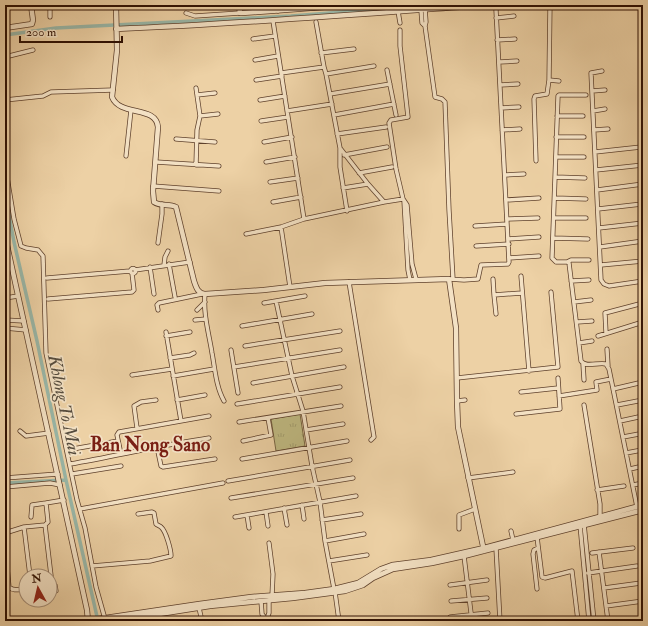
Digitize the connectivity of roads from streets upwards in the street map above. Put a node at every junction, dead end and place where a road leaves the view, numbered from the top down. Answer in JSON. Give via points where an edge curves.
{"nodes":[{"id":1,"x":31,"y":5,"type":"edge"},
{"id":2,"x":50,"y":5,"type":"edge"},
{"id":3,"x":116,"y":5,"type":"edge"},
{"id":4,"x":239,"y":5,"type":"edge"},
{"id":5,"x":277,"y":5,"type":"edge"},
{"id":6,"x":351,"y":5,"type":"edge"},
{"id":7,"x":485,"y":5,"type":"edge"},
{"id":8,"x":550,"y":5,"type":"edge"},
{"id":9,"x":423,"y":10,"type":"junction"},
{"id":10,"x":496,"y":10,"type":"dead end"},
{"id":11,"x":278,"y":11,"type":"junction"},
{"id":12,"x":398,"y":11,"type":"junction"},
{"id":13,"x":186,"y":13,"type":"dead end"},
{"id":14,"x":240,"y":13,"type":"junction"},
{"id":15,"x":514,"y":16,"type":"dead end"},
{"id":16,"x":50,"y":18,"type":"dead end"},
{"id":17,"x":496,"y":18,"type":"junction"},
{"id":18,"x":273,"y":21,"type":"junction"},
{"id":19,"x":316,"y":22,"type":"dead end"},
{"id":20,"x":400,"y":23,"type":"dead end"},
{"id":21,"x":5,"y":28,"type":"edge"},
{"id":22,"x":116,"y":28,"type":"junction"},
{"id":23,"x":400,"y":30,"type":"dead end"},
{"id":24,"x":275,"y":36,"type":"junction"},
{"id":25,"x":253,"y":39,"type":"dead end"},
{"id":26,"x":515,"y":39,"type":"dead end"},
{"id":27,"x":497,"y":40,"type":"junction"},
{"id":28,"x":354,"y":49,"type":"dead end"},
{"id":29,"x":33,"y":50,"type":"dead end"},
{"id":30,"x":321,"y":54,"type":"junction"},
{"id":31,"x":278,"y":56,"type":"junction"},
{"id":32,"x":5,"y":57,"type":"edge"},
{"id":33,"x":255,"y":60,"type":"dead end"},
{"id":34,"x":499,"y":62,"type":"junction"},
{"id":35,"x":517,"y":62,"type":"dead end"},
{"id":36,"x":374,"y":66,"type":"dead end"},
{"id":37,"x":324,"y":67,"type":"junction"},
{"id":38,"x":387,"y":70,"type":"dead end"},
{"id":39,"x":602,"y":71,"type":"dead end"},
{"id":40,"x":326,"y":74,"type":"junction"},
{"id":41,"x":282,"y":75,"type":"junction"},
{"id":42,"x":256,"y":80,"type":"dead end"},
{"id":43,"x":549,"y":80,"type":"junction"},
{"id":44,"x":559,"y":81,"type":"dead end"},
{"id":45,"x":390,"y":84,"type":"junction"},
{"id":46,"x":518,"y":84,"type":"dead end"},
{"id":47,"x":500,"y":85,"type":"junction"},
{"id":48,"x":196,"y":88,"type":"dead end"},
{"id":49,"x":113,"y":90,"type":"junction"},
{"id":50,"x":605,"y":90,"type":"dead end"},
{"id":51,"x":592,"y":91,"type":"junction"},
{"id":52,"x":215,"y":93,"type":"dead end"},
{"id":53,"x":330,"y":94,"type":"junction"},
{"id":54,"x":197,"y":95,"type":"junction"},
{"id":55,"x":586,"y":95,"type":"dead end"},
{"id":56,"x":285,"y":96,"type":"junction"},
{"id":57,"x":5,"y":100,"type":"edge"},
{"id":58,"x":260,"y":100,"type":"dead end"},
{"id":59,"x":332,"y":104,"type":"junction"},
{"id":60,"x":394,"y":104,"type":"junction"},
{"id":61,"x":519,"y":107,"type":"dead end"},
{"id":62,"x":501,"y":108,"type":"junction"},
{"id":63,"x":605,"y":109,"type":"dead end"},
{"id":64,"x":131,"y":110,"type":"junction"},
{"id":65,"x":287,"y":111,"type":"junction"},
{"id":66,"x":593,"y":111,"type":"junction"},
{"id":67,"x":218,"y":114,"type":"dead end"},
{"id":68,"x":334,"y":115,"type":"junction"},
{"id":69,"x":396,"y":115,"type":"dead end"},
{"id":70,"x":200,"y":116,"type":"junction"},
{"id":71,"x":557,"y":116,"type":"junction"},
{"id":72,"x":583,"y":116,"type":"dead end"},
{"id":73,"x":288,"y":117,"type":"junction"},
{"id":74,"x":261,"y":121,"type":"dead end"},
{"id":75,"x":386,"y":127,"type":"dead end"},
{"id":76,"x":520,"y":129,"type":"dead end"},
{"id":77,"x":608,"y":129,"type":"dead end"},
{"id":78,"x":502,"y":130,"type":"junction"},
{"id":79,"x":594,"y":130,"type":"junction"},
{"id":80,"x":337,"y":134,"type":"junction"},
{"id":81,"x":292,"y":137,"type":"junction"},
{"id":82,"x":556,"y":137,"type":"junction"},
{"id":83,"x":584,"y":137,"type":"dead end"},
{"id":84,"x":176,"y":139,"type":"dead end"},
{"id":85,"x":196,"y":141,"type":"junction"},
{"id":86,"x":215,"y":142,"type":"dead end"},
{"id":87,"x":264,"y":142,"type":"dead end"},
{"id":88,"x":387,"y":147,"type":"dead end"},
{"id":89,"x":641,"y":147,"type":"dead end"},
{"id":90,"x":340,"y":148,"type":"junction"},
{"id":91,"x":595,"y":152,"type":"junction"},
{"id":92,"x":344,"y":154,"type":"junction"},
{"id":93,"x":126,"y":156,"type":"dead end"},
{"id":94,"x":295,"y":157,"type":"junction"},
{"id":95,"x":556,"y":157,"type":"junction"},
{"id":96,"x":584,"y":157,"type":"dead end"},
{"id":97,"x":536,"y":161,"type":"dead end"},
{"id":98,"x":156,"y":162,"type":"junction"},
{"id":99,"x":266,"y":162,"type":"dead end"},
{"id":100,"x":5,"y":165,"type":"edge"},
{"id":101,"x":196,"y":165,"type":"junction"},
{"id":102,"x":643,"y":165,"type":"edge"},
{"id":103,"x":219,"y":166,"type":"dead end"},
{"id":104,"x":392,"y":167,"type":"dead end"},
{"id":105,"x":596,"y":170,"type":"junction"},
{"id":106,"x":359,"y":173,"type":"junction"},
{"id":107,"x":524,"y":174,"type":"dead end"},
{"id":108,"x":505,"y":175,"type":"junction"},
{"id":109,"x":555,"y":177,"type":"junction"},
{"id":110,"x":298,"y":178,"type":"junction"},
{"id":111,"x":585,"y":178,"type":"dead end"},
{"id":112,"x":270,"y":182,"type":"dead end"},
{"id":113,"x":368,"y":184,"type":"junction"},
{"id":114,"x":643,"y":184,"type":"edge"},
{"id":115,"x":153,"y":186,"type":"junction"},
{"id":116,"x":343,"y":188,"type":"junction"},
{"id":117,"x":597,"y":190,"type":"junction"},
{"id":118,"x":219,"y":191,"type":"dead end"},
{"id":119,"x":301,"y":197,"type":"junction"},
{"id":120,"x":539,"y":198,"type":"dead end"},
{"id":121,"x":555,"y":198,"type":"junction"},
{"id":122,"x":586,"y":199,"type":"dead end"},
{"id":123,"x":403,"y":200,"type":"junction"},
{"id":124,"x":506,"y":200,"type":"junction"},
{"id":125,"x":273,"y":202,"type":"dead end"},
{"id":126,"x":384,"y":202,"type":"junction"},
{"id":127,"x":162,"y":204,"type":"junction"},
{"id":128,"x":642,"y":204,"type":"edge"},
{"id":129,"x":598,"y":209,"type":"junction"},
{"id":130,"x":347,"y":210,"type":"junction"},
{"id":131,"x":538,"y":218,"type":"dead end"},
{"id":132,"x":554,"y":218,"type":"junction"},
{"id":133,"x":586,"y":218,"type":"dead end"},
{"id":134,"x":304,"y":219,"type":"junction"},
{"id":135,"x":507,"y":219,"type":"junction"},
{"id":136,"x":643,"y":223,"type":"edge"},
{"id":137,"x":507,"y":224,"type":"junction"},
{"id":138,"x":475,"y":226,"type":"dead end"},
{"id":139,"x":281,"y":227,"type":"junction"},
{"id":140,"x":599,"y":228,"type":"junction"},
{"id":141,"x":246,"y":234,"type":"dead end"},
{"id":142,"x":5,"y":236,"type":"edge"},
{"id":143,"x":540,"y":237,"type":"dead end"},
{"id":144,"x":553,"y":238,"type":"junction"},
{"id":145,"x":588,"y":239,"type":"dead end"},
{"id":146,"x":643,"y":241,"type":"edge"},
{"id":147,"x":508,"y":242,"type":"junction"},
{"id":148,"x":158,"y":243,"type":"dead end"},
{"id":149,"x":476,"y":246,"type":"dead end"},
{"id":150,"x":600,"y":246,"type":"junction"},
{"id":151,"x":6,"y":250,"type":"edge"},
{"id":152,"x":168,"y":251,"type":"dead end"},
{"id":153,"x":539,"y":256,"type":"dead end"},
{"id":154,"x":509,"y":258,"type":"junction"},
{"id":155,"x":589,"y":260,"type":"dead end"},
{"id":156,"x":643,"y":261,"type":"edge"},
{"id":157,"x":190,"y":262,"type":"junction"},
{"id":158,"x":567,"y":262,"type":"junction"},
{"id":159,"x":170,"y":264,"type":"junction"},
{"id":160,"x":164,"y":265,"type":"junction"},
{"id":161,"x":601,"y":265,"type":"junction"},
{"id":162,"x":150,"y":267,"type":"junction"},
{"id":163,"x":132,"y":271,"type":"junction"},
{"id":164,"x":521,"y":276,"type":"dead end"},
{"id":165,"x":47,"y":278,"type":"dead end"},
{"id":166,"x":416,"y":279,"type":"junction"},
{"id":167,"x":451,"y":279,"type":"junction"},
{"id":168,"x":493,"y":279,"type":"dead end"},
{"id":169,"x":410,"y":280,"type":"junction"},
{"id":170,"x":589,"y":280,"type":"dead end"},
{"id":171,"x":572,"y":281,"type":"junction"},
{"id":172,"x":643,"y":281,"type":"edge"},
{"id":173,"x":349,"y":282,"type":"junction"},
{"id":174,"x":290,"y":287,"type":"junction"},
{"id":175,"x":551,"y":292,"type":"dead end"},
{"id":176,"x":522,"y":293,"type":"junction"},
{"id":177,"x":154,"y":294,"type":"dead end"},
{"id":178,"x":203,"y":294,"type":"junction"},
{"id":179,"x":494,"y":295,"type":"junction"},
{"id":180,"x":18,"y":296,"type":"junction"},
{"id":181,"x":305,"y":296,"type":"dead end"},
{"id":182,"x":175,"y":297,"type":"dead end"},
{"id":183,"x":5,"y":298,"type":"edge"},
{"id":184,"x":48,"y":299,"type":"dead end"},
{"id":185,"x":591,"y":300,"type":"dead end"},
{"id":186,"x":276,"y":301,"type":"junction"},
{"id":187,"x":205,"y":302,"type":"junction"},
{"id":188,"x":574,"y":302,"type":"junction"},
{"id":189,"x":264,"y":303,"type":"dead end"},
{"id":190,"x":643,"y":303,"type":"edge"},
{"id":191,"x":5,"y":307,"type":"edge"},
{"id":192,"x":158,"y":310,"type":"dead end"},
{"id":193,"x":197,"y":310,"type":"dead end"},
{"id":194,"x":312,"y":314,"type":"dead end"},
{"id":195,"x":496,"y":314,"type":"dead end"},
{"id":196,"x":206,"y":319,"type":"junction"},
{"id":197,"x":281,"y":319,"type":"junction"},
{"id":198,"x":6,"y":320,"type":"edge"},
{"id":199,"x":195,"y":320,"type":"dead end"},
{"id":200,"x":24,"y":321,"type":"junction"},
{"id":201,"x":592,"y":321,"type":"dead end"},
{"id":202,"x":577,"y":322,"type":"junction"},
{"id":203,"x":643,"y":322,"type":"edge"},
{"id":204,"x":242,"y":326,"type":"dead end"},
{"id":205,"x":5,"y":328,"type":"edge"},
{"id":206,"x":26,"y":330,"type":"junction"},
{"id":207,"x":340,"y":331,"type":"dead end"},
{"id":208,"x":190,"y":332,"type":"dead end"},
{"id":209,"x":606,"y":333,"type":"junction"},
{"id":210,"x":598,"y":336,"type":"dead end"},
{"id":211,"x":285,"y":339,"type":"junction"},
{"id":212,"x":592,"y":341,"type":"dead end"},
{"id":213,"x":579,"y":343,"type":"junction"},
{"id":214,"x":245,"y":346,"type":"dead end"},
{"id":215,"x":607,"y":349,"type":"dead end"},
{"id":216,"x":231,"y":350,"type":"dead end"},
{"id":217,"x":340,"y":350,"type":"dead end"},
{"id":218,"x":194,"y":353,"type":"dead end"},
{"id":219,"x":170,"y":358,"type":"junction"},
{"id":220,"x":289,"y":358,"type":"junction"},
{"id":221,"x":583,"y":364,"type":"junction"},
{"id":222,"x":608,"y":366,"type":"junction"},
{"id":223,"x":234,"y":367,"type":"junction"},
{"id":224,"x":344,"y":367,"type":"dead end"},
{"id":225,"x":172,"y":369,"type":"junction"},
{"id":226,"x":214,"y":370,"type":"junction"},
{"id":227,"x":529,"y":371,"type":"junction"},
{"id":228,"x":132,"y":375,"type":"dead end"},
{"id":229,"x":173,"y":376,"type":"junction"},
{"id":230,"x":292,"y":376,"type":"junction"},
{"id":231,"x":457,"y":378,"type":"junction"},
{"id":232,"x":558,"y":378,"type":"dead end"},
{"id":233,"x":611,"y":379,"type":"junction"},
{"id":234,"x":584,"y":380,"type":"dead end"},
{"id":235,"x":643,"y":382,"type":"edge"},
{"id":236,"x":253,"y":383,"type":"dead end"},
{"id":237,"x":340,"y":387,"type":"dead end"},
{"id":238,"x":558,"y":388,"type":"junction"},
{"id":239,"x":613,"y":389,"type":"junction"},
{"id":240,"x":521,"y":392,"type":"dead end"},
{"id":241,"x":238,"y":393,"type":"dead end"},
{"id":242,"x":297,"y":394,"type":"junction"},
{"id":243,"x":204,"y":395,"type":"dead end"},
{"id":244,"x":559,"y":396,"type":"junction"},
{"id":245,"x":156,"y":400,"type":"dead end"},
{"id":246,"x":177,"y":400,"type":"junction"},
{"id":247,"x":465,"y":400,"type":"dead end"},
{"id":248,"x":643,"y":400,"type":"edge"},
{"id":249,"x":224,"y":401,"type":"dead end"},
{"id":250,"x":457,"y":401,"type":"junction"},
{"id":251,"x":237,"y":404,"type":"dead end"},
{"id":252,"x":584,"y":405,"type":"dead end"},
{"id":253,"x":617,"y":405,"type":"junction"},
{"id":254,"x":341,"y":406,"type":"dead end"},
{"id":255,"x":303,"y":411,"type":"junction"},
{"id":256,"x":516,"y":414,"type":"dead end"},
{"id":257,"x":209,"y":416,"type":"dead end"},
{"id":258,"x":643,"y":416,"type":"edge"},
{"id":259,"x":268,"y":418,"type":"junction"},
{"id":260,"x":180,"y":420,"type":"junction"},
{"id":261,"x":620,"y":421,"type":"junction"},
{"id":262,"x":239,"y":422,"type":"dead end"},
{"id":263,"x":343,"y":424,"type":"dead end"},
{"id":264,"x":137,"y":428,"type":"junction"},
{"id":265,"x":306,"y":430,"type":"junction"},
{"id":266,"x":20,"y":431,"type":"dead end"},
{"id":267,"x":49,"y":433,"type":"junction"},
{"id":268,"x":639,"y":434,"type":"dead end"},
{"id":269,"x":623,"y":437,"type":"junction"},
{"id":270,"x":209,"y":438,"type":"dead end"},
{"id":271,"x":372,"y":440,"type":"dead end"},
{"id":272,"x":118,"y":441,"type":"junction"},
{"id":273,"x":243,"y":441,"type":"dead end"},
{"id":274,"x":347,"y":441,"type":"dead end"},
{"id":275,"x":157,"y":447,"type":"junction"},
{"id":276,"x":309,"y":448,"type":"junction"},
{"id":277,"x":67,"y":450,"type":"junction"},
{"id":278,"x":642,"y":450,"type":"edge"},
{"id":279,"x":626,"y":453,"type":"junction"},
{"id":280,"x":121,"y":454,"type":"junction"},
{"id":281,"x":215,"y":459,"type":"dead end"},
{"id":282,"x":242,"y":459,"type":"dead end"},
{"id":283,"x":350,"y":460,"type":"dead end"},
{"id":284,"x":70,"y":464,"type":"junction"},
{"id":285,"x":121,"y":466,"type":"dead end"},
{"id":286,"x":312,"y":466,"type":"junction"},
{"id":287,"x":643,"y":466,"type":"edge"},
{"id":288,"x":163,"y":467,"type":"junction"},
{"id":289,"x":630,"y":469,"type":"junction"},
{"id":290,"x":513,"y":472,"type":"dead end"},
{"id":291,"x":164,"y":473,"type":"dead end"},
{"id":292,"x":72,"y":474,"type":"junction"},
{"id":293,"x":58,"y":475,"type":"junction"},
{"id":294,"x":5,"y":478,"type":"edge"},
{"id":295,"x":353,"y":478,"type":"dead end"},
{"id":296,"x":468,"y":478,"type":"junction"},
{"id":297,"x":228,"y":481,"type":"dead end"},
{"id":298,"x":223,"y":483,"type":"dead end"},
{"id":299,"x":643,"y":483,"type":"edge"},
{"id":300,"x":60,"y":484,"type":"junction"},
{"id":301,"x":317,"y":484,"type":"junction"},
{"id":302,"x":633,"y":485,"type":"junction"},
{"id":303,"x":624,"y":486,"type":"dead end"},
{"id":304,"x":5,"y":487,"type":"edge"},
{"id":305,"x":598,"y":490,"type":"junction"},
{"id":306,"x":356,"y":496,"type":"dead end"},
{"id":307,"x":231,"y":498,"type":"dead end"},
{"id":308,"x":64,"y":500,"type":"junction"},
{"id":309,"x":320,"y":502,"type":"junction"},
{"id":310,"x":46,"y":503,"type":"junction"},
{"id":311,"x":302,"y":505,"type":"junction"},
{"id":312,"x":643,"y":505,"type":"edge"},
{"id":313,"x":284,"y":508,"type":"junction"},
{"id":314,"x":80,"y":509,"type":"junction"},
{"id":315,"x":475,"y":509,"type":"junction"},
{"id":316,"x":640,"y":509,"type":"edge"},
{"id":317,"x":266,"y":512,"type":"junction"},
{"id":318,"x":138,"y":514,"type":"dead end"},
{"id":319,"x":361,"y":514,"type":"dead end"},
{"id":320,"x":247,"y":515,"type":"junction"},
{"id":321,"x":600,"y":516,"type":"junction"},
{"id":322,"x":31,"y":517,"type":"dead end"},
{"id":323,"x":235,"y":517,"type":"dead end"},
{"id":324,"x":304,"y":519,"type":"dead end"},
{"id":325,"x":322,"y":520,"type":"junction"},
{"id":326,"x":45,"y":525,"type":"junction"},
{"id":327,"x":287,"y":525,"type":"dead end"},
{"id":328,"x":582,"y":525,"type":"junction"},
{"id":329,"x":268,"y":526,"type":"dead end"},
{"id":330,"x":24,"y":527,"type":"junction"},
{"id":331,"x":249,"y":528,"type":"dead end"},
{"id":332,"x":459,"y":529,"type":"dead end"},
{"id":333,"x":511,"y":531,"type":"dead end"},
{"id":334,"x":5,"y":533,"type":"edge"},
{"id":335,"x":364,"y":534,"type":"dead end"},
{"id":336,"x":537,"y":537,"type":"junction"},
{"id":337,"x":513,"y":540,"type":"junction"},
{"id":338,"x":325,"y":541,"type":"junction"},
{"id":339,"x":269,"y":543,"type":"dead end"},
{"id":340,"x":5,"y":545,"type":"edge"},
{"id":341,"x":496,"y":548,"type":"junction"},
{"id":342,"x":538,"y":548,"type":"junction"},
{"id":343,"x":633,"y":548,"type":"dead end"},
{"id":344,"x":484,"y":549,"type":"junction"},
{"id":345,"x":599,"y":552,"type":"junction"},
{"id":346,"x":592,"y":553,"type":"dead end"},
{"id":347,"x":367,"y":555,"type":"dead end"},
{"id":348,"x":464,"y":556,"type":"junction"},
{"id":349,"x":329,"y":561,"type":"junction"},
{"id":350,"x":92,"y":566,"type":"junction"},
{"id":351,"x":637,"y":566,"type":"dead end"},
{"id":352,"x":29,"y":568,"type":"edge"},
{"id":353,"x":50,"y":568,"type":"edge"},
{"id":354,"x":602,"y":571,"type":"junction"},
{"id":355,"x":587,"y":573,"type":"junction"},
{"id":356,"x":487,"y":580,"type":"dead end"},
{"id":357,"x":468,"y":582,"type":"junction"},
{"id":358,"x":642,"y":583,"type":"dead end"},
{"id":359,"x":450,"y":585,"type":"dead end"},
{"id":360,"x":604,"y":588,"type":"junction"},
{"id":361,"x":537,"y":589,"type":"dead end"},
{"id":362,"x":18,"y":590,"type":"edge"},
{"id":363,"x":334,"y":590,"type":"junction"},
{"id":364,"x":270,"y":598,"type":"junction"},
{"id":365,"x":487,"y":598,"type":"dead end"},
{"id":366,"x":470,"y":599,"type":"junction"},
{"id":367,"x":261,"y":601,"type":"junction"},
{"id":368,"x":451,"y":601,"type":"dead end"},
{"id":369,"x":643,"y":602,"type":"edge"},
{"id":370,"x":606,"y":606,"type":"junction"},
{"id":371,"x":199,"y":608,"type":"junction"},
{"id":372,"x":488,"y":613,"type":"dead end"},
{"id":373,"x":472,"y":615,"type":"junction"},
{"id":374,"x":450,"y":617,"type":"dead end"},
{"id":375,"x":643,"y":619,"type":"edge"},
{"id":376,"x":105,"y":620,"type":"edge"},
{"id":377,"x":266,"y":620,"type":"edge"},
{"id":378,"x":88,"y":621,"type":"edge"},
{"id":379,"x":115,"y":621,"type":"edge"},
{"id":380,"x":202,"y":621,"type":"edge"},
{"id":381,"x":339,"y":621,"type":"edge"},
{"id":382,"x":472,"y":621,"type":"edge"},
{"id":383,"x":500,"y":621,"type":"edge"},
{"id":384,"x":578,"y":621,"type":"edge"},
{"id":385,"x":589,"y":621,"type":"edge"},
{"id":386,"x":593,"y":621,"type":"edge"},
{"id":387,"x":608,"y":621,"type":"edge"},
{"id":388,"x":630,"y":621,"type":"edge"}],
"edges":[{"from":1,"to":21,"type":"street","via":[[32,24]]},
{"from":2,"to":16,"type":"street"},
{"from":3,"to":22,"type":"street"},
{"from":4,"to":14,"type":"street"},
{"from":5,"to":11,"type":"street"},
{"from":6,"to":11,"type":"street"},
{"from":7,"to":9,"type":"street"},
{"from":8,"to":43,"type":"street"},
{"from":9,"to":12,"type":"street"},
{"from":9,"to":167,"type":"street","via":[[422,23],[425,26],[435,97],[445,102]]},
{"from":10,"to":17,"type":"street"},
{"from":11,"to":14,"type":"street"},
{"from":12,"to":18,"type":"street"},
{"from":12,"to":20,"type":"street"},
{"from":13,"to":14,"type":"street","via":[[194,16]]},
{"from":15,"to":17,"type":"street"},
{"from":17,"to":27,"type":"street"},
{"from":18,"to":22,"type":"street"},
{"from":18,"to":24,"type":"street"},
{"from":19,"to":30,"type":"street"},
{"from":22,"to":49,"type":"street"},
{"from":23,"to":123,"type":"street","via":[[408,116],[391,120],[389,123]]},
{"from":24,"to":25,"type":"street"},
{"from":24,"to":31,"type":"street"},
{"from":26,"to":27,"type":"street"},
{"from":27,"to":34,"type":"street"},
{"from":28,"to":30,"type":"street"},
{"from":29,"to":32,"type":"street"},
{"from":30,"to":37,"type":"street"},
{"from":31,"to":33,"type":"street"},
{"from":31,"to":41,"type":"street"},
{"from":34,"to":35,"type":"street"},
{"from":34,"to":47,"type":"street"},
{"from":36,"to":40,"type":"street"},
{"from":37,"to":40,"type":"street"},
{"from":37,"to":41,"type":"street"},
{"from":38,"to":45,"type":"street"},
{"from":39,"to":51,"type":"street","via":[[591,72]]},
{"from":40,"to":53,"type":"street"},
{"from":41,"to":42,"type":"street"},
{"from":41,"to":56,"type":"street"},
{"from":43,"to":44,"type":"street"},
{"from":43,"to":97,"type":"street","via":[[547,94],[537,95],[534,99]]},
{"from":45,"to":53,"type":"street"},
{"from":45,"to":60,"type":"street"},
{"from":46,"to":47,"type":"street"},
{"from":47,"to":62,"type":"street"},
{"from":48,"to":54,"type":"street"},
{"from":49,"to":57,"type":"street","via":[[51,92],[43,96]]},
{"from":49,"to":64,"type":"street","via":[[114,101]]},
{"from":50,"to":51,"type":"street"},
{"from":51,"to":66,"type":"street"},
{"from":52,"to":54,"type":"street"},
{"from":53,"to":59,"type":"street"},
{"from":54,"to":70,"type":"street"},
{"from":55,"to":71,"type":"street","via":[[558,95]]},
{"from":56,"to":58,"type":"street"},
{"from":56,"to":65,"type":"street"},
{"from":59,"to":65,"type":"street"},
{"from":59,"to":68,"type":"street"},
{"from":60,"to":68,"type":"street"},
{"from":60,"to":69,"type":"street"},
{"from":61,"to":62,"type":"street"},
{"from":62,"to":78,"type":"street"},
{"from":63,"to":66,"type":"street"},
{"from":64,"to":93,"type":"street"},
{"from":64,"to":98,"type":"street","via":[[153,116],[158,121]]},
{"from":65,"to":73,"type":"street"},
{"from":66,"to":79,"type":"street"},
{"from":67,"to":70,"type":"street"},
{"from":68,"to":80,"type":"street"},
{"from":70,"to":85,"type":"street"},
{"from":71,"to":72,"type":"street"},
{"from":71,"to":82,"type":"street"},
{"from":73,"to":74,"type":"street"},
{"from":73,"to":81,"type":"street"},
{"from":75,"to":80,"type":"street"},
{"from":76,"to":78,"type":"street"},
{"from":77,"to":79,"type":"street"},
{"from":78,"to":108,"type":"street"},
{"from":79,"to":91,"type":"street"},
{"from":80,"to":90,"type":"street"},
{"from":81,"to":87,"type":"street"},
{"from":81,"to":94,"type":"street"},
{"from":82,"to":83,"type":"street"},
{"from":82,"to":95,"type":"street"},
{"from":84,"to":85,"type":"street"},
{"from":85,"to":86,"type":"street"},
{"from":85,"to":101,"type":"street"},
{"from":88,"to":92,"type":"street"},
{"from":89,"to":91,"type":"street"},
{"from":90,"to":92,"type":"street"},
{"from":90,"to":116,"type":"street"},
{"from":91,"to":105,"type":"street"},
{"from":92,"to":106,"type":"street"},
{"from":94,"to":99,"type":"street"},
{"from":94,"to":110,"type":"street"},
{"from":95,"to":96,"type":"street"},
{"from":95,"to":109,"type":"street"},
{"from":98,"to":101,"type":"street"},
{"from":98,"to":115,"type":"street"},
{"from":100,"to":277,"type":"street","via":[[21,246],[38,250],[43,256],[46,353]]},
{"from":101,"to":103,"type":"street"},
{"from":102,"to":105,"type":"street"},
{"from":104,"to":106,"type":"street"},
{"from":105,"to":117,"type":"street"},
{"from":106,"to":113,"type":"street"},
{"from":107,"to":108,"type":"street"},
{"from":108,"to":124,"type":"street"},
{"from":109,"to":111,"type":"street"},
{"from":109,"to":121,"type":"street"},
{"from":110,"to":112,"type":"street"},
{"from":110,"to":119,"type":"street"},
{"from":113,"to":116,"type":"street"},
{"from":113,"to":126,"type":"street"},
{"from":114,"to":117,"type":"street"},
{"from":115,"to":118,"type":"street"},
{"from":115,"to":127,"type":"street","via":[[154,202]]},
{"from":116,"to":130,"type":"street"},
{"from":117,"to":129,"type":"street"},
{"from":119,"to":125,"type":"street"},
{"from":119,"to":134,"type":"street"},
{"from":120,"to":124,"type":"street"},
{"from":121,"to":122,"type":"street"},
{"from":121,"to":132,"type":"street"},
{"from":123,"to":126,"type":"street"},
{"from":123,"to":166,"type":"street","via":[[407,205],[412,264]]},
{"from":123,"to":169,"type":"street"},
{"from":124,"to":135,"type":"street"},
{"from":126,"to":130,"type":"street"},
{"from":127,"to":148,"type":"street"},
{"from":127,"to":157,"type":"street","via":[[176,207]]},
{"from":128,"to":129,"type":"street"},
{"from":129,"to":140,"type":"street"},
{"from":130,"to":134,"type":"street"},
{"from":131,"to":135,"type":"street"},
{"from":132,"to":133,"type":"street"},
{"from":132,"to":144,"type":"street"},
{"from":134,"to":139,"type":"street"},
{"from":135,"to":137,"type":"street"},
{"from":136,"to":140,"type":"street"},
{"from":137,"to":138,"type":"street"},
{"from":137,"to":147,"type":"street"},
{"from":139,"to":141,"type":"street"},
{"from":139,"to":174,"type":"street"},
{"from":140,"to":150,"type":"street"},
{"from":142,"to":151,"type":"street"},
{"from":143,"to":147,"type":"street"},
{"from":144,"to":145,"type":"street"},
{"from":144,"to":158,"type":"street","via":[[552,258],[554,261]]},
{"from":146,"to":150,"type":"street"},
{"from":147,"to":149,"type":"street"},
{"from":147,"to":154,"type":"street"},
{"from":150,"to":161,"type":"street"},
{"from":151,"to":180,"type":"street"},
{"from":152,"to":160,"type":"street"},
{"from":153,"to":154,"type":"street"},
{"from":154,"to":167,"type":"street","via":[[508,264],[481,265],[478,279]]},
{"from":155,"to":158,"type":"street"},
{"from":156,"to":161,"type":"street"},
{"from":157,"to":159,"type":"street"},
{"from":157,"to":178,"type":"street","via":[[197,289]]},
{"from":158,"to":171,"type":"street"},
{"from":159,"to":160,"type":"street"},
{"from":159,"to":182,"type":"street"},
{"from":160,"to":162,"type":"street"},
{"from":161,"to":172,"type":"street","via":[[601,280],[609,286]]},
{"from":162,"to":163,"type":"street"},
{"from":162,"to":177,"type":"street"},
{"from":163,"to":165,"type":"street"},
{"from":163,"to":184,"type":"street","via":[[132,292]]},
{"from":164,"to":176,"type":"street"},
{"from":166,"to":167,"type":"street"},
{"from":166,"to":169,"type":"street"},
{"from":167,"to":231,"type":"street","via":[[456,328]]},
{"from":168,"to":179,"type":"street"},
{"from":169,"to":173,"type":"street"},
{"from":170,"to":171,"type":"street"},
{"from":171,"to":188,"type":"street"},
{"from":173,"to":174,"type":"street"},
{"from":173,"to":271,"type":"street","via":[[374,437]]},
{"from":174,"to":178,"type":"street"},
{"from":175,"to":227,"type":"street","via":[[558,367]]},
{"from":176,"to":179,"type":"street"},
{"from":176,"to":227,"type":"street"},
{"from":178,"to":187,"type":"street"},
{"from":178,"to":192,"type":"street","via":[[159,303]]},
{"from":179,"to":195,"type":"street"},
{"from":180,"to":183,"type":"street"},
{"from":180,"to":200,"type":"street"},
{"from":181,"to":186,"type":"street"},
{"from":185,"to":188,"type":"street"},
{"from":186,"to":189,"type":"street"},
{"from":186,"to":197,"type":"street"},
{"from":187,"to":193,"type":"street"},
{"from":187,"to":196,"type":"street"},
{"from":188,"to":202,"type":"street"},
{"from":190,"to":209,"type":"street","via":[[606,312]]},
{"from":191,"to":198,"type":"street"},
{"from":194,"to":197,"type":"street"},
{"from":196,"to":199,"type":"street"},
{"from":196,"to":226,"type":"street"},
{"from":197,"to":204,"type":"street"},
{"from":197,"to":211,"type":"street"},
{"from":198,"to":200,"type":"street"},
{"from":200,"to":206,"type":"street"},
{"from":201,"to":202,"type":"street"},
{"from":202,"to":213,"type":"street"},
{"from":203,"to":209,"type":"street"},
{"from":205,"to":206,"type":"street"},
{"from":206,"to":267,"type":"street"},
{"from":207,"to":211,"type":"street"},
{"from":208,"to":219,"type":"street","via":[[166,334]]},
{"from":209,"to":210,"type":"street"},
{"from":211,"to":214,"type":"street"},
{"from":211,"to":220,"type":"street"},
{"from":212,"to":213,"type":"street"},
{"from":213,"to":221,"type":"street"},
{"from":215,"to":222,"type":"street"},
{"from":216,"to":223,"type":"street"},
{"from":217,"to":220,"type":"street"},
{"from":218,"to":219,"type":"street"},
{"from":219,"to":225,"type":"street"},
{"from":220,"to":223,"type":"street"},
{"from":220,"to":230,"type":"street"},
{"from":221,"to":222,"type":"street","via":[[603,363]]},
{"from":221,"to":234,"type":"street"},
{"from":222,"to":233,"type":"street"},
{"from":223,"to":241,"type":"street"},
{"from":224,"to":230,"type":"street"},
{"from":225,"to":228,"type":"street"},
{"from":225,"to":229,"type":"street"},
{"from":226,"to":229,"type":"street"},
{"from":226,"to":249,"type":"street"},
{"from":227,"to":231,"type":"street"},
{"from":229,"to":246,"type":"street"},
{"from":230,"to":236,"type":"street"},
{"from":230,"to":242,"type":"street"},
{"from":231,"to":250,"type":"street"},
{"from":232,"to":238,"type":"street"},
{"from":233,"to":239,"type":"street"},
{"from":233,"to":244,"type":"street","via":[[596,382],[597,390]]},
{"from":235,"to":239,"type":"street"},
{"from":237,"to":242,"type":"street"},
{"from":238,"to":240,"type":"street"},
{"from":238,"to":244,"type":"street"},
{"from":239,"to":253,"type":"street"},
{"from":242,"to":251,"type":"street"},
{"from":242,"to":255,"type":"street"},
{"from":243,"to":246,"type":"street"},
{"from":244,"to":256,"type":"street","via":[[560,408]]},
{"from":245,"to":264,"type":"street","via":[[141,402],[134,406]]},
{"from":246,"to":260,"type":"street"},
{"from":247,"to":250,"type":"street"},
{"from":248,"to":253,"type":"street"},
{"from":250,"to":296,"type":"street","via":[[458,427]]},
{"from":252,"to":305,"type":"street"},
{"from":253,"to":261,"type":"street"},
{"from":254,"to":255,"type":"street"},
{"from":255,"to":259,"type":"street"},
{"from":255,"to":265,"type":"street"},
{"from":257,"to":260,"type":"street"},
{"from":258,"to":261,"type":"street"},
{"from":259,"to":262,"type":"street"},
{"from":259,"to":273,"type":"street","via":[[271,436]]},
{"from":260,"to":264,"type":"street"},
{"from":261,"to":269,"type":"street"},
{"from":263,"to":265,"type":"street"},
{"from":264,"to":272,"type":"street","via":[[118,432]]},
{"from":265,"to":276,"type":"street"},
{"from":266,"to":267,"type":"street","via":[[26,436]]},
{"from":267,"to":293,"type":"street"},
{"from":268,"to":269,"type":"street"},
{"from":269,"to":279,"type":"street"},
{"from":270,"to":275,"type":"street"},
{"from":272,"to":277,"type":"street"},
{"from":272,"to":280,"type":"street"},
{"from":274,"to":276,"type":"street"},
{"from":275,"to":280,"type":"street"},
{"from":275,"to":288,"type":"street"},
{"from":276,"to":282,"type":"street"},
{"from":276,"to":286,"type":"street"},
{"from":277,"to":284,"type":"street"},
{"from":278,"to":279,"type":"street"},
{"from":279,"to":289,"type":"street"},
{"from":280,"to":284,"type":"street"},
{"from":281,"to":288,"type":"street"},
{"from":283,"to":286,"type":"street"},
{"from":284,"to":292,"type":"street"},
{"from":285,"to":292,"type":"street"},
{"from":286,"to":297,"type":"street"},
{"from":286,"to":301,"type":"street"},
{"from":287,"to":289,"type":"street"},
{"from":288,"to":291,"type":"street"},
{"from":289,"to":302,"type":"street"},
{"from":290,"to":296,"type":"street"},
{"from":292,"to":314,"type":"street"},
{"from":293,"to":294,"type":"street"},
{"from":293,"to":300,"type":"street"},
{"from":295,"to":301,"type":"street"},
{"from":296,"to":315,"type":"street"},
{"from":298,"to":314,"type":"street"},
{"from":299,"to":302,"type":"street"},
{"from":300,"to":304,"type":"street"},
{"from":300,"to":308,"type":"street"},
{"from":301,"to":307,"type":"street"},
{"from":301,"to":309,"type":"street"},
{"from":302,"to":316,"type":"street"},
{"from":303,"to":305,"type":"street"},
{"from":305,"to":321,"type":"street"},
{"from":306,"to":309,"type":"street"},
{"from":308,"to":310,"type":"street"},
{"from":308,"to":378,"type":"street"},
{"from":309,"to":311,"type":"street"},
{"from":309,"to":325,"type":"street"},
{"from":310,"to":322,"type":"street","via":[[32,505]]},
{"from":310,"to":326,"type":"street","via":[[48,522]]},
{"from":311,"to":313,"type":"street"},
{"from":311,"to":324,"type":"street"},
{"from":312,"to":316,"type":"street"},
{"from":313,"to":317,"type":"street"},
{"from":313,"to":327,"type":"street"},
{"from":314,"to":350,"type":"street"},
{"from":315,"to":332,"type":"street","via":[[459,515]]},
{"from":315,"to":344,"type":"street"},
{"from":316,"to":321,"type":"street"},
{"from":316,"to":328,"type":"street"},
{"from":317,"to":320,"type":"street"},
{"from":317,"to":329,"type":"street"},
{"from":318,"to":350,"type":"street","via":[[154,513],[156,524],[161,527],[167,539],[170,556],[150,561]]},
{"from":319,"to":325,"type":"street"},
{"from":320,"to":323,"type":"street"},
{"from":320,"to":331,"type":"street"},
{"from":321,"to":337,"type":"street"},
{"from":325,"to":338,"type":"street"},
{"from":326,"to":330,"type":"street"},
{"from":326,"to":353,"type":"street"},
{"from":328,"to":336,"type":"street"},
{"from":328,"to":355,"type":"street"},
{"from":330,"to":334,"type":"street"},
{"from":330,"to":352,"type":"street"},
{"from":333,"to":337,"type":"street"},
{"from":335,"to":338,"type":"street"},
{"from":336,"to":341,"type":"street"},
{"from":336,"to":342,"type":"street"},
{"from":337,"to":344,"type":"street"},
{"from":338,"to":349,"type":"street"},
{"from":339,"to":364,"type":"street","via":[[273,574]]},
{"from":340,"to":362,"type":"street","via":[[10,588]]},
{"from":341,"to":344,"type":"street"},
{"from":341,"to":383,"type":"street"},
{"from":342,"to":361,"type":"street","via":[[533,554]]},
{"from":342,"to":384,"type":"street","via":[[542,577],[572,571]]},
{"from":343,"to":345,"type":"street"},
{"from":344,"to":348,"type":"street"},
{"from":344,"to":363,"type":"street","via":[[381,568],[358,583]]},
{"from":345,"to":346,"type":"street"},
{"from":345,"to":354,"type":"street"},
{"from":347,"to":349,"type":"street"},
{"from":348,"to":357,"type":"street"},
{"from":348,"to":363,"type":"street","via":[[393,569],[359,587]]},
{"from":349,"to":363,"type":"street"},
{"from":350,"to":376,"type":"street"},
{"from":351,"to":354,"type":"street"},
{"from":354,"to":355,"type":"street"},
{"from":354,"to":360,"type":"street"},
{"from":355,"to":385,"type":"street"},
{"from":355,"to":386,"type":"street"},
{"from":356,"to":357,"type":"street"},
{"from":357,"to":359,"type":"street"},
{"from":357,"to":366,"type":"street"},
{"from":358,"to":360,"type":"street"},
{"from":360,"to":370,"type":"street"},
{"from":363,"to":364,"type":"street"},
{"from":363,"to":381,"type":"street"},
{"from":364,"to":367,"type":"street"},
{"from":364,"to":376,"type":"street","via":[[199,604]]},
{"from":364,"to":377,"type":"street"},
{"from":365,"to":366,"type":"street"},
{"from":366,"to":368,"type":"street"},
{"from":366,"to":373,"type":"street"},
{"from":367,"to":371,"type":"street"},
{"from":367,"to":377,"type":"street","via":[[262,614]]},
{"from":369,"to":370,"type":"street"},
{"from":370,"to":387,"type":"street"},
{"from":371,"to":379,"type":"street"},
{"from":371,"to":380,"type":"street"},
{"from":372,"to":373,"type":"street"},
{"from":373,"to":374,"type":"street"},
{"from":373,"to":382,"type":"street"},
{"from":375,"to":388,"type":"street"},
{"from":376,"to":378,"type":"street"}]}
